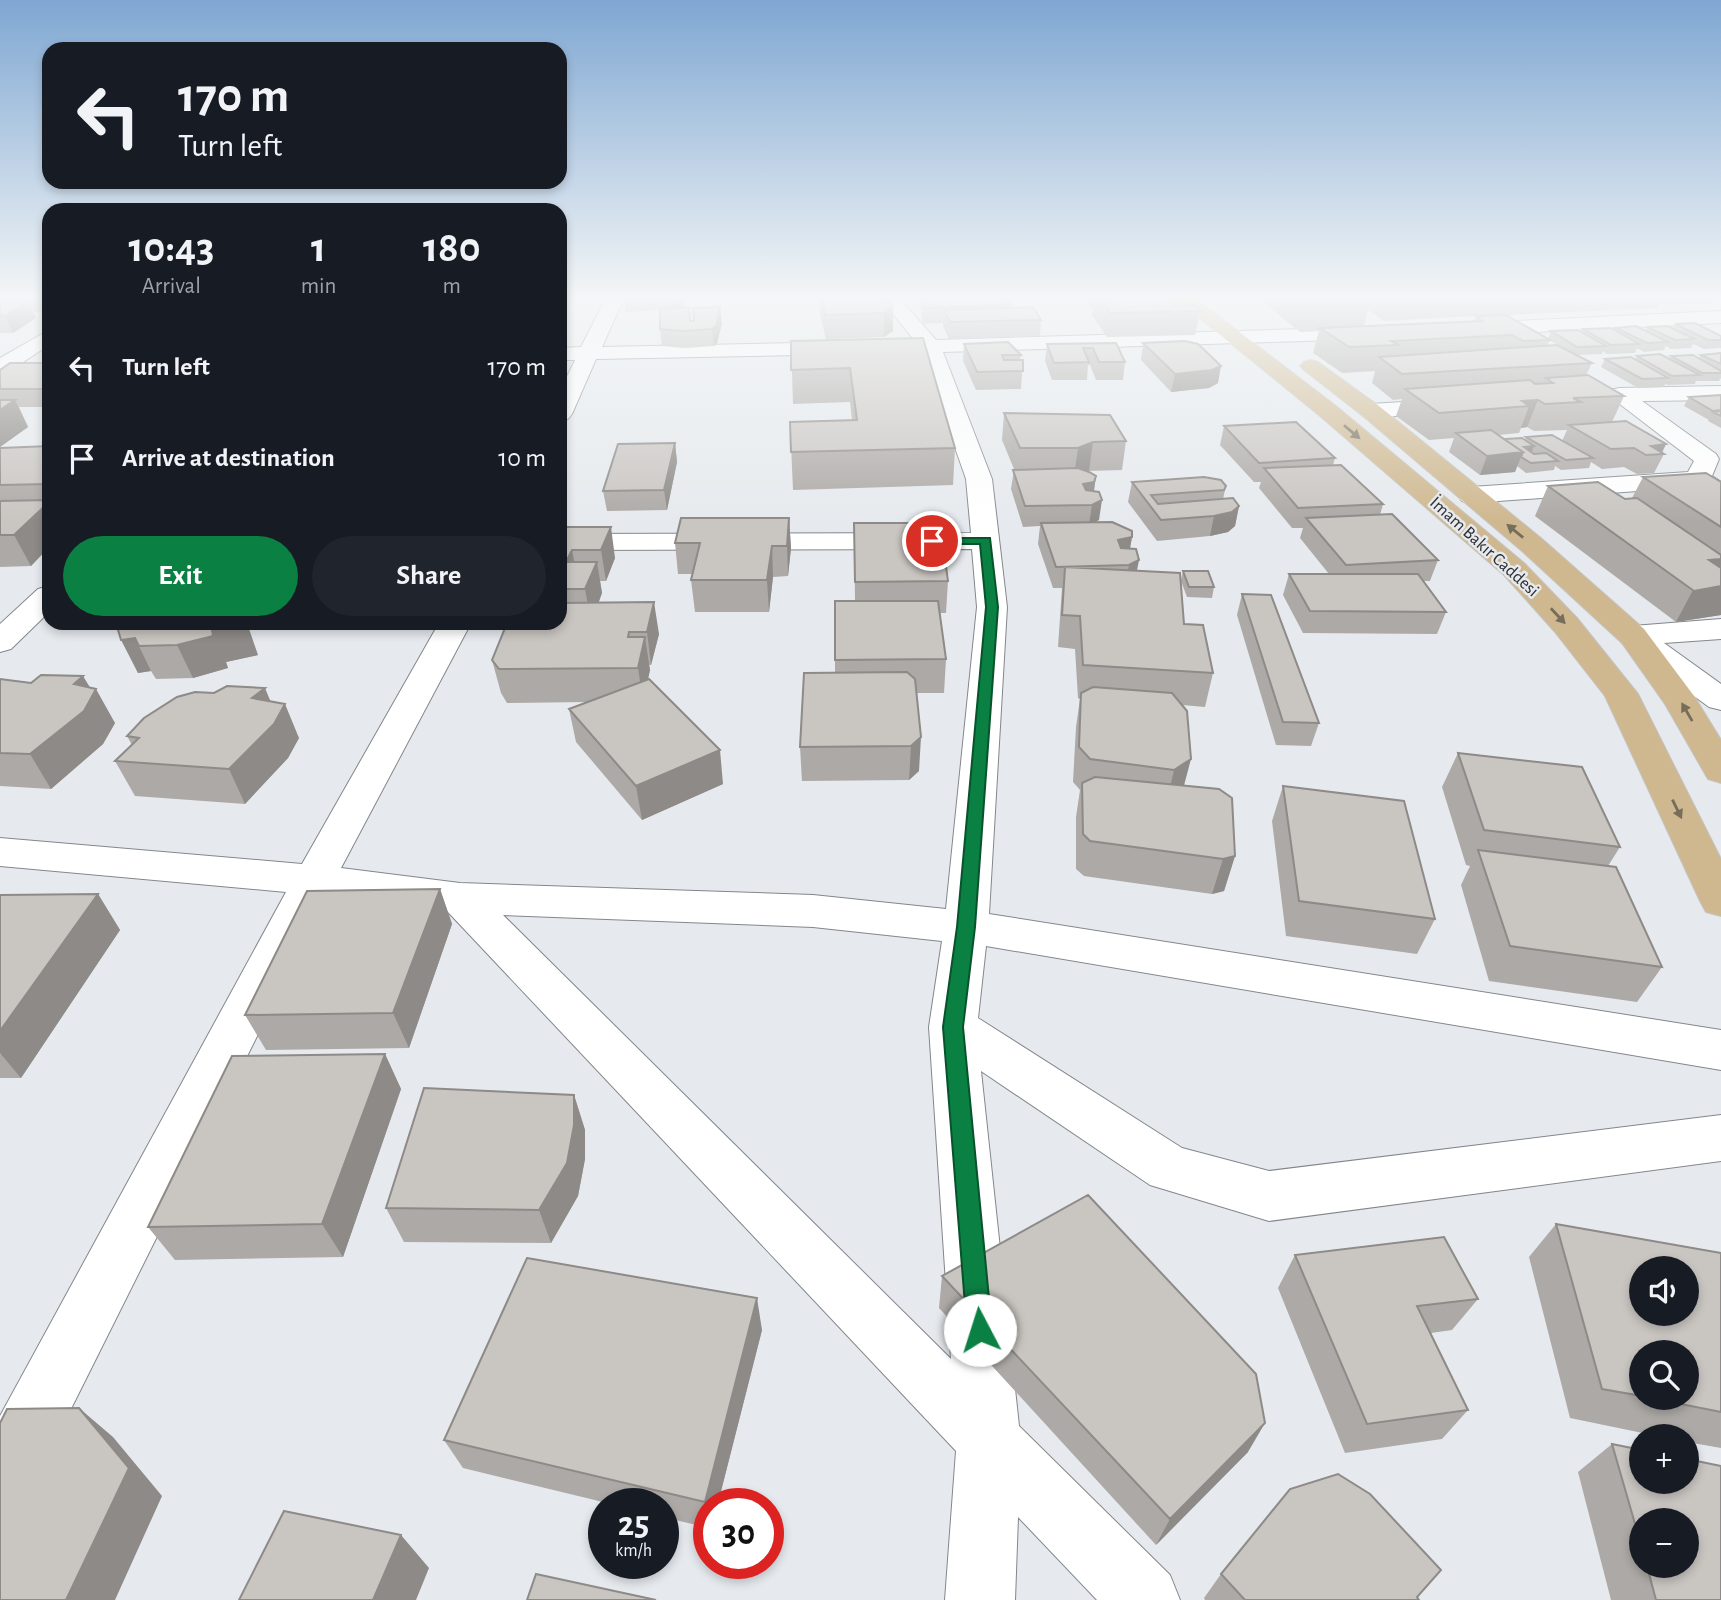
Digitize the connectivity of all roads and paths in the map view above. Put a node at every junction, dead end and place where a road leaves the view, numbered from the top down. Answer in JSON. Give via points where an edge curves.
{"nodes":[{"id":1,"x":580,"y":373,"type":"edge"},
{"id":2,"x":923,"y":373,"type":"edge"},
{"id":3,"x":1280,"y":373,"type":"edge"},
{"id":4,"x":1320,"y":373,"type":"edge"},
{"id":5,"x":1594,"y":389,"type":"edge"},
{"id":6,"x":1721,"y":393,"type":"edge"},
{"id":7,"x":1619,"y":395,"type":"junction"},
{"id":8,"x":567,"y":399,"type":"edge"},
{"id":9,"x":1468,"y":405,"type":"edge"},
{"id":10,"x":1371,"y":411,"type":"junction"},
{"id":11,"x":1709,"y":465,"type":"edge"},
{"id":12,"x":1721,"y":494,"type":"edge"},
{"id":13,"x":1471,"y":495,"type":"junction"},
{"id":14,"x":985,"y":541,"type":"junction"},
{"id":15,"x":567,"y":542,"type":"edge"},
{"id":16,"x":42,"y":602,"type":"edge"},
{"id":17,"x":1721,"y":629,"type":"edge"},
{"id":18,"x":451,"y":630,"type":"edge"},
{"id":19,"x":1633,"y":636,"type":"junction"},
{"id":20,"x":0,"y":642,"type":"edge"},
{"id":21,"x":1721,"y":700,"type":"edge"},
{"id":22,"x":1721,"y":771,"type":"edge"},
{"id":23,"x":0,"y":852,"type":"edge"},
{"id":24,"x":314,"y":880,"type":"junction"},
{"id":25,"x":460,"y":898,"type":"junction"},
{"id":26,"x":1721,"y":901,"type":"edge"},
{"id":27,"x":966,"y":927,"type":"junction"},
{"id":28,"x":953,"y":1027,"type":"junction"},
{"id":29,"x":1721,"y":1050,"type":"edge"},
{"id":30,"x":1721,"y":1138,"type":"edge"},
{"id":31,"x":989,"y":1441,"type":"junction"},
{"id":32,"x":0,"y":1482,"type":"edge"},
{"id":33,"x":980,"y":1600,"type":"edge"},
{"id":34,"x":1144,"y":1600,"type":"edge"}],
"edges":[{"from":1,"to":8,"type":"street"},
{"from":2,"to":14,"type":"street","via":[[979,479]]},
{"from":3,"to":26,"type":"main road","name":"İmam Bakır Caddesi","one_way":true,"via":[[1514,569],[1566,625],[1621,694]]},
{"from":4,"to":10,"type":"main road"},
{"from":5,"to":7,"type":"street"},
{"from":6,"to":7,"type":"street"},
{"from":7,"to":11,"type":"street"},
{"from":9,"to":10,"type":"street"},
{"from":10,"to":13,"type":"main road"},
{"from":11,"to":12,"type":"street"},
{"from":11,"to":13,"type":"street"},
{"from":19,"to":13,"type":"main road","one_way":true},
{"from":14,"to":15,"type":"street"},
{"from":14,"to":27,"type":"street","via":[[992,607]]},
{"from":16,"to":20,"type":"street"},
{"from":17,"to":19,"type":"street"},
{"from":18,"to":24,"type":"street"},
{"from":19,"to":21,"type":"street"},
{"from":22,"to":19,"type":"main road","one_way":true,"via":[[1682,703]]},
{"from":23,"to":24,"type":"street"},
{"from":24,"to":25,"type":"street"},
{"from":24,"to":32,"type":"street"},
{"from":25,"to":27,"type":"street","via":[[813,911]]},
{"from":25,"to":31,"type":"street"},
{"from":27,"to":28,"type":"street"},
{"from":27,"to":29,"type":"street"},
{"from":28,"to":30,"type":"street","via":[[1169,1168],[1269,1196]]},
{"from":28,"to":31,"type":"street"},
{"from":31,"to":33,"type":"street"},
{"from":31,"to":34,"type":"street"}]}
